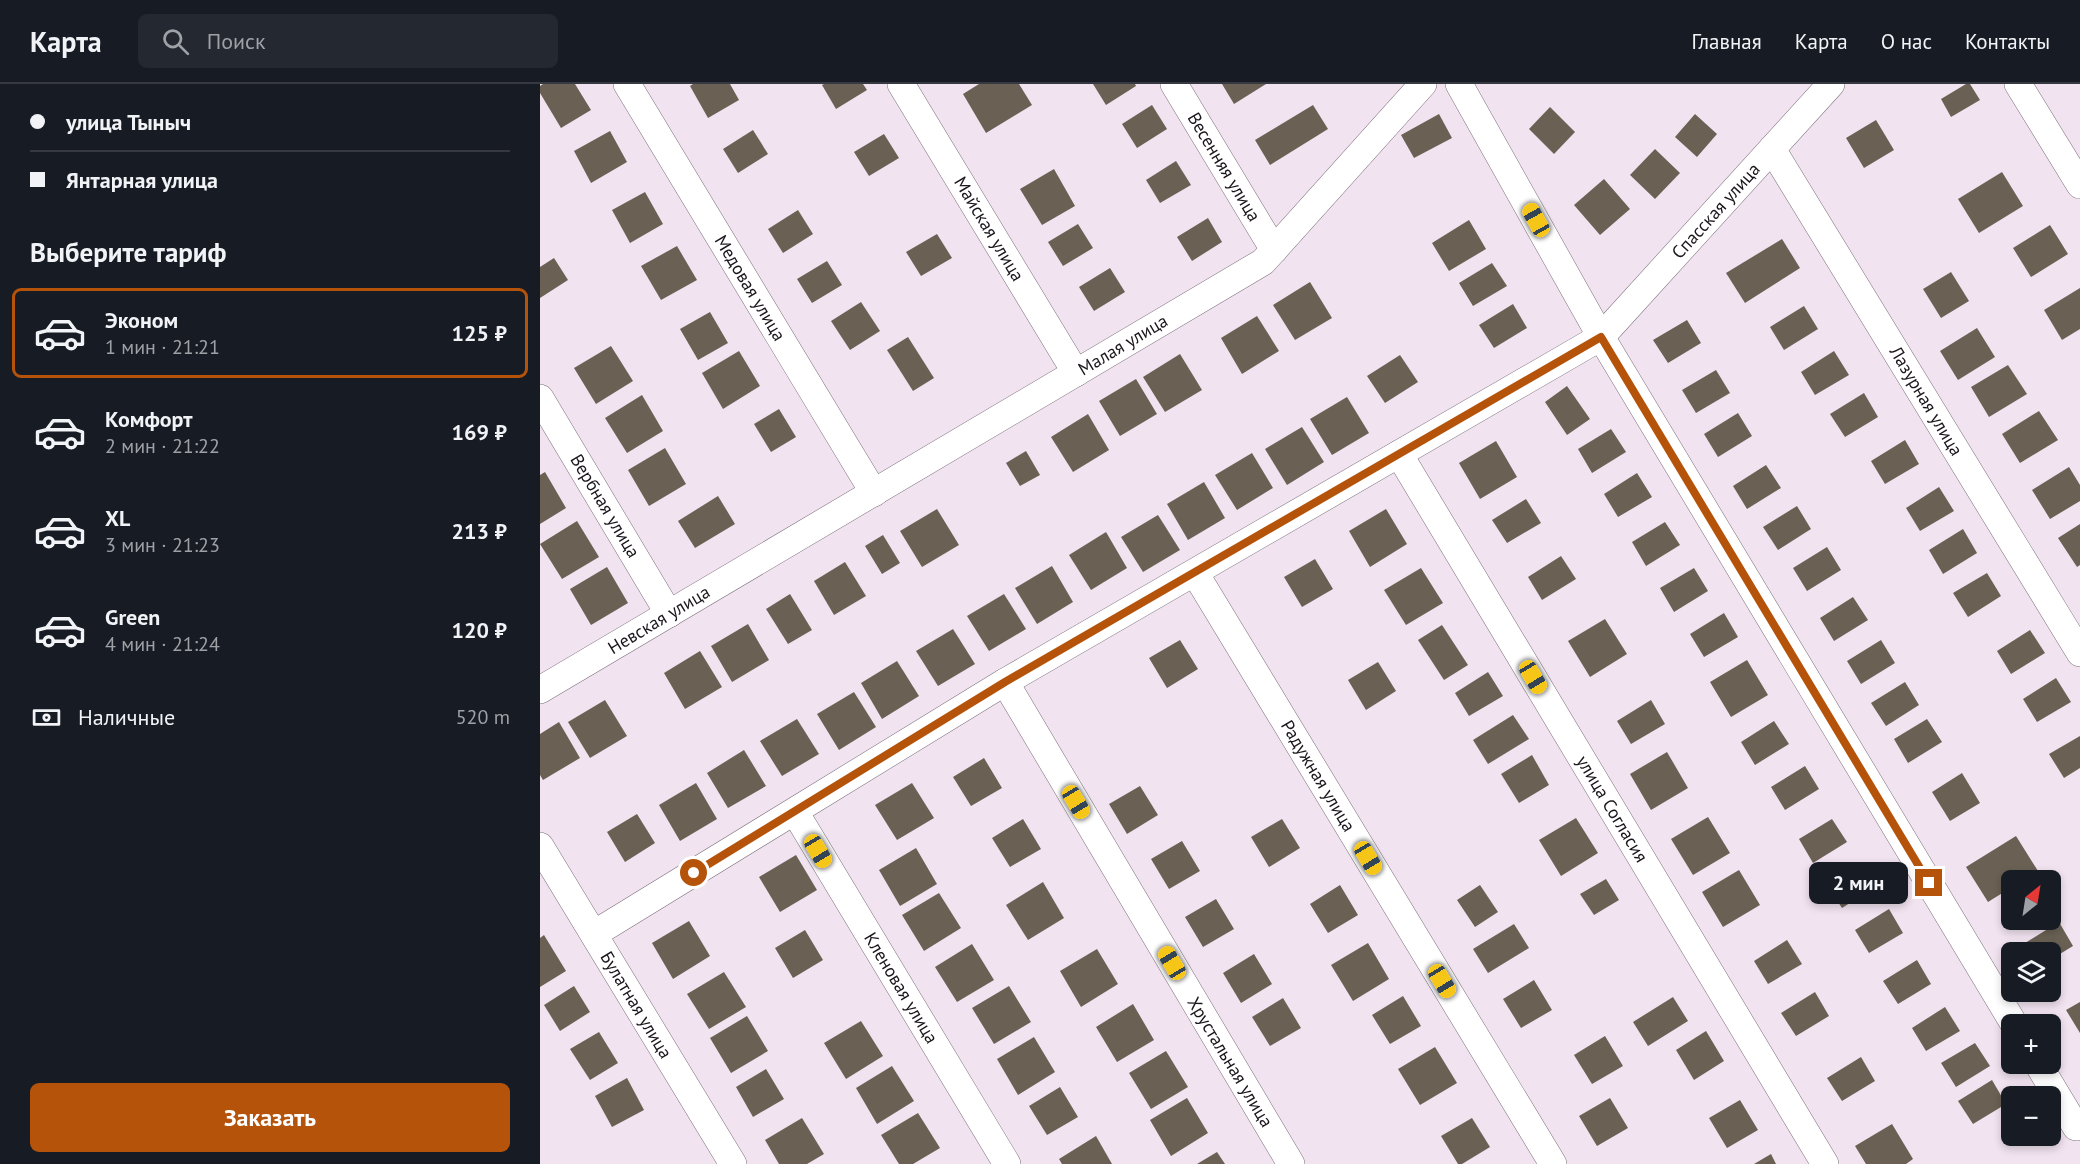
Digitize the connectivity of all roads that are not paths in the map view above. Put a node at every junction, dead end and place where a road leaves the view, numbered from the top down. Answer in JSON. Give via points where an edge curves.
{"nodes":[{"id":1,"x":627,"y":84,"type":"edge"},
{"id":2,"x":901,"y":84,"type":"edge"},
{"id":3,"x":1174,"y":84,"type":"edge"},
{"id":4,"x":1423,"y":84,"type":"edge"},
{"id":5,"x":1459,"y":84,"type":"edge"},
{"id":6,"x":1831,"y":84,"type":"edge"},
{"id":7,"x":2018,"y":84,"type":"edge"},
{"id":8,"x":1773,"y":148,"type":"junction"},
{"id":9,"x":2080,"y":185,"type":"edge"},
{"id":10,"x":1274,"y":250,"type":"junction"},
{"id":11,"x":1601,"y":337,"type":"junction"},
{"id":12,"x":1076,"y":373,"type":"junction"},
{"id":13,"x":540,"y":398,"type":"edge"},
{"id":14,"x":1399,"y":454,"type":"junction"},
{"id":15,"x":874,"y":493,"type":"junction"},
{"id":16,"x":777,"y":550,"type":"joint"},
{"id":17,"x":1195,"y":573,"type":"junction"},
{"id":18,"x":669,"y":614,"type":"junction"},
{"id":19,"x":2080,"y":653,"type":"edge"},
{"id":20,"x":1005,"y":682,"type":"junction"},
{"id":21,"x":540,"y":690,"type":"edge"},
{"id":22,"x":795,"y":812,"type":"junction"},
{"id":23,"x":540,"y":846,"type":"edge"},
{"id":24,"x":594,"y":934,"type":"junction"},
{"id":25,"x":2008,"y":1014,"type":"edge"},
{"id":26,"x":2045,"y":1074,"type":"edge"},
{"id":27,"x":2078,"y":1124,"type":"edge"},
{"id":28,"x":733,"y":1164,"type":"edge"},
{"id":29,"x":1007,"y":1164,"type":"edge"},
{"id":30,"x":1291,"y":1164,"type":"edge"},
{"id":31,"x":1553,"y":1164,"type":"edge"},
{"id":32,"x":1825,"y":1164,"type":"edge"}],
"edges":[{"from":1,"to":15,"type":"street","name":"Медовая улица"},
{"from":2,"to":12,"type":"street","name":"Майская улица"},
{"from":3,"to":10,"type":"street","name":"Весенняя улица"},
{"from":4,"to":10,"type":"street","name":"Малая улица"},
{"from":5,"to":11,"type":"street"},
{"from":6,"to":8,"type":"street","name":"Спасская улица"},
{"from":7,"to":9,"type":"street"},
{"from":8,"to":11,"type":"street","name":"Спасская улица"},
{"from":8,"to":19,"type":"street","name":"Лазурная улица"},
{"from":10,"to":12,"type":"street","name":"Малая улица","via":[[1263,262]]},
{"from":11,"to":14,"type":"street"},
{"from":11,"to":25,"type":"street"},
{"from":12,"to":15,"type":"street","name":"Малая улица"},
{"from":13,"to":18,"type":"street","name":"Вербная улица"},
{"from":14,"to":17,"type":"street"},
{"from":14,"to":32,"type":"street","name":"улица Согласия"},
{"from":15,"to":16,"type":"street","name":"Малая улица"},
{"from":16,"to":18,"type":"street","name":"Невская улица"},
{"from":17,"to":20,"type":"street"},
{"from":17,"to":31,"type":"street","name":"Радужная улица"},
{"from":18,"to":21,"type":"street","name":"Невская улица"},
{"from":20,"to":22,"type":"street"},
{"from":20,"to":30,"type":"street","name":"Хрустальная улица"},
{"from":22,"to":24,"type":"street"},
{"from":22,"to":29,"type":"street","name":"Кленовая улица"},
{"from":23,"to":24,"type":"street","name":"Булатная улица"},
{"from":24,"to":28,"type":"street","name":"Булатная улица"},
{"from":26,"to":27,"type":"street"}]}
